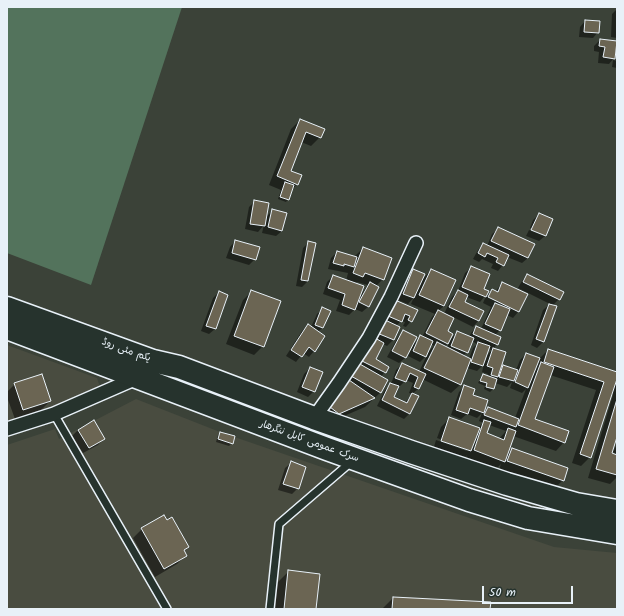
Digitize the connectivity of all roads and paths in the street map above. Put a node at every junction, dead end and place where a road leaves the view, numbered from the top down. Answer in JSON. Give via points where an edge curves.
{"nodes":[{"id":1,"x":416,"y":242,"type":"dead end"},
{"id":2,"x":7,"y":308,"type":"edge"},
{"id":3,"x":7,"y":328,"type":"edge"},
{"id":4,"x":153,"y":361,"type":"junction"},
{"id":5,"x":138,"y":377,"type":"junction"},
{"id":6,"x":54,"y":414,"type":"junction"},
{"id":7,"x":314,"y":418,"type":"junction"},
{"id":8,"x":7,"y":429,"type":"edge"},
{"id":9,"x":354,"y":459,"type":"junction"},
{"id":10,"x":617,"y":511,"type":"edge"},
{"id":11,"x":617,"y":533,"type":"edge"},
{"id":12,"x":167,"y":609,"type":"edge"},
{"id":13,"x":270,"y":609,"type":"edge"}],
"edges":[{"from":1,"to":7,"type":"street","via":[[369,338]]},
{"from":2,"to":4,"type":"highway","name":"یکم مئی روڈ"},
{"from":3,"to":5,"type":"highway","name":"سرک عمومی کابل ننگرهار"},
{"from":4,"to":5,"type":"street"},
{"from":4,"to":7,"type":"highway","name":"یکم مئی روڈ","via":[[180,367]]},
{"from":5,"to":6,"type":"street"},
{"from":5,"to":9,"type":"highway","name":"سرک عمومی کابل ننگرهار"},
{"from":6,"to":8,"type":"street"},
{"from":6,"to":12,"type":"lane"},
{"from":7,"to":10,"type":"highway","name":"یکم مئی روڈ","via":[[507,484],[576,504]]},
{"from":9,"to":11,"type":"highway","name":"سرک عمومی کابل ننگرهار","via":[[528,518]]},
{"from":9,"to":13,"type":"lane","via":[[279,524]]}]}
